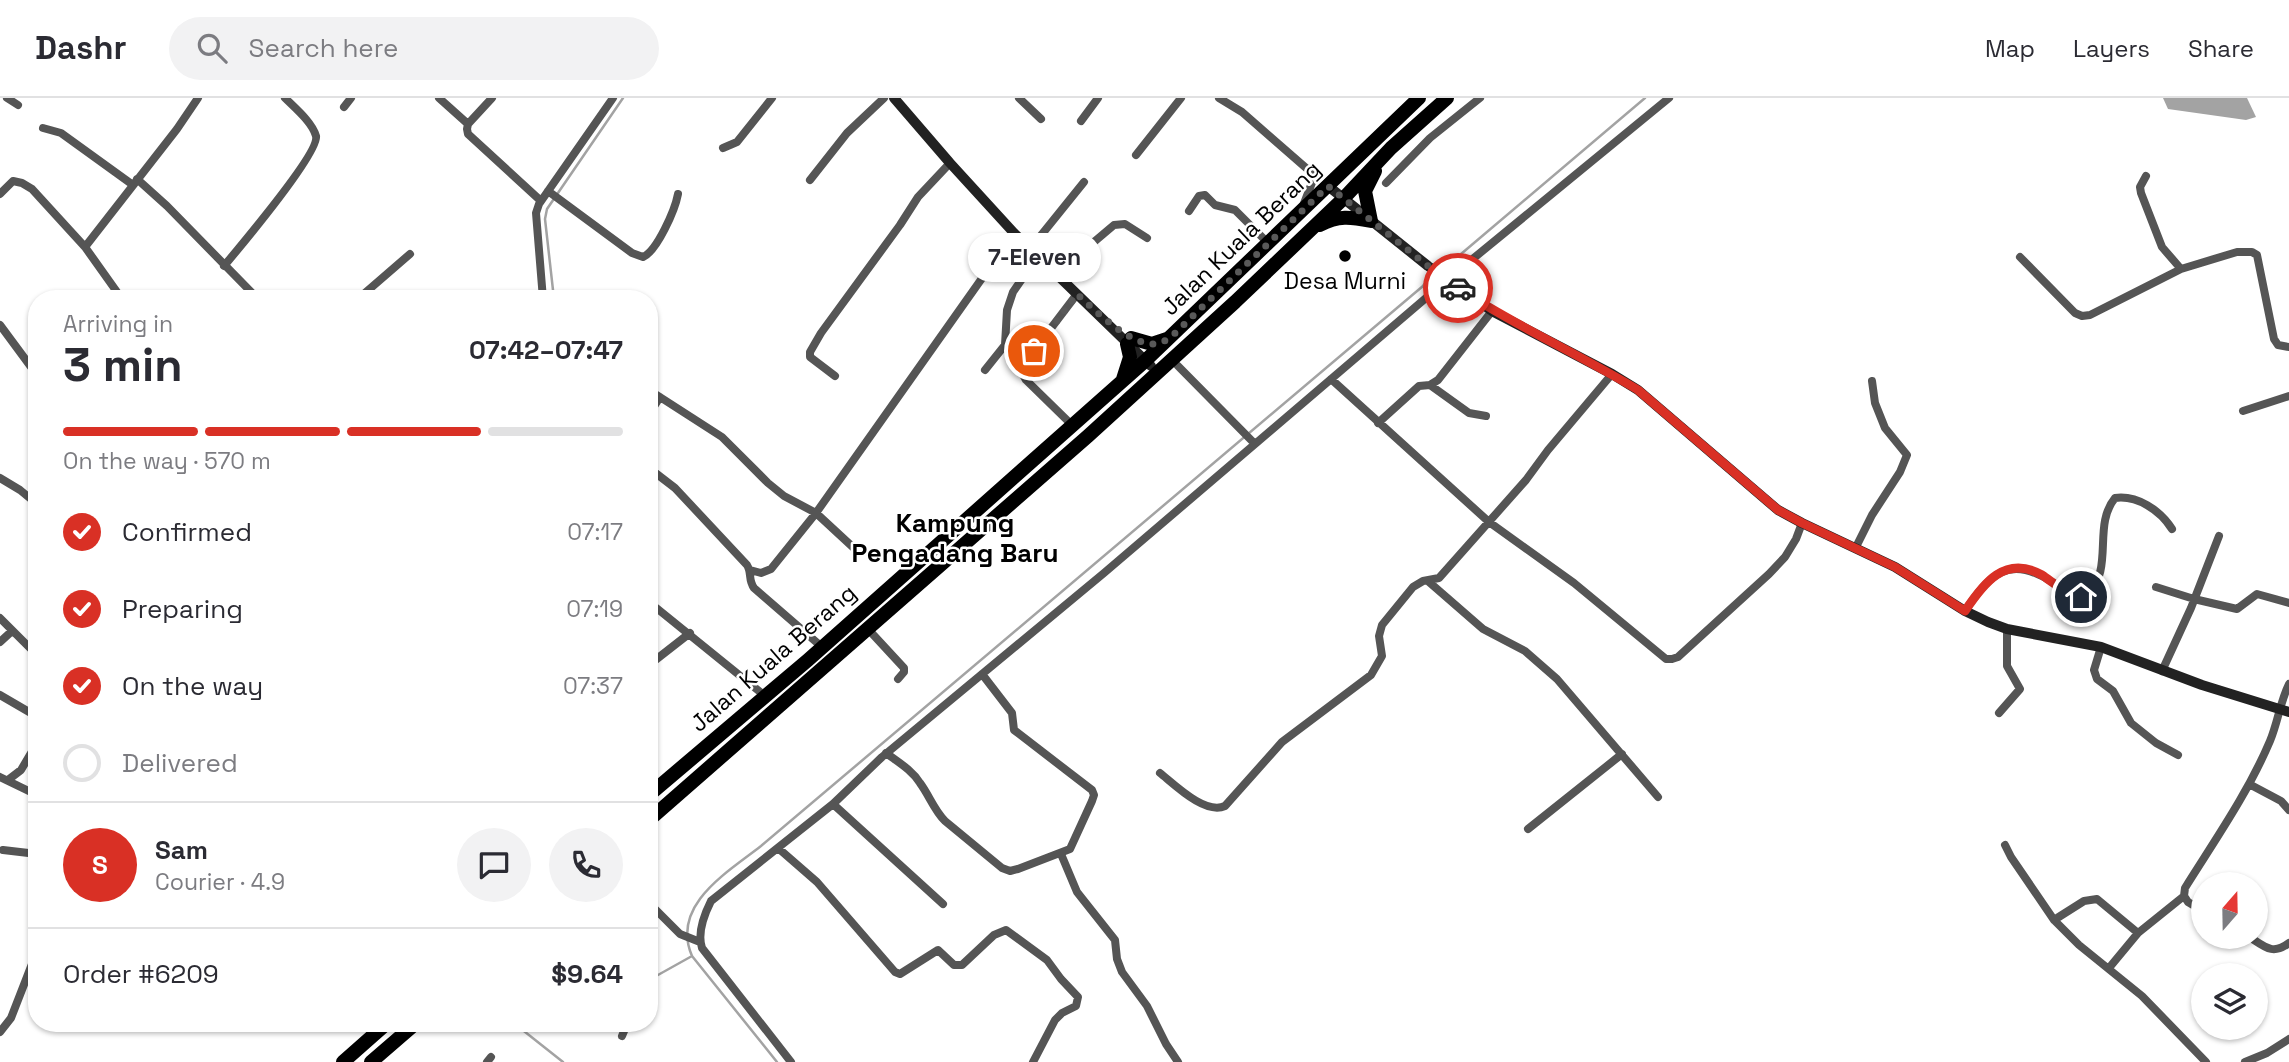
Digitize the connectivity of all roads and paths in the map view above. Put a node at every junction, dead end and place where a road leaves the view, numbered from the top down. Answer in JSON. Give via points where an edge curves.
{"nodes":[{"id":1,"x":7,"y":98,"type":"edge"},
{"id":2,"x":198,"y":98,"type":"edge"},
{"id":3,"x":285,"y":98,"type":"edge"},
{"id":4,"x":351,"y":98,"type":"edge"},
{"id":5,"x":439,"y":98,"type":"edge"},
{"id":6,"x":492,"y":98,"type":"edge"},
{"id":7,"x":613,"y":98,"type":"edge"},
{"id":8,"x":772,"y":98,"type":"edge"},
{"id":9,"x":884,"y":98,"type":"edge"},
{"id":10,"x":894,"y":98,"type":"edge"},
{"id":11,"x":1019,"y":98,"type":"edge"},
{"id":12,"x":1098,"y":98,"type":"edge"},
{"id":13,"x":1181,"y":98,"type":"edge"},
{"id":14,"x":1219,"y":98,"type":"edge"},
{"id":15,"x":1419,"y":98,"type":"edge"},
{"id":16,"x":1447,"y":98,"type":"edge"},
{"id":17,"x":1480,"y":98,"type":"edge"},
{"id":18,"x":1669,"y":98,"type":"edge"},
{"id":19,"x":1469,"y":102,"type":"edge"},
{"id":20,"x":18,"y":105,"type":"dead end"},
{"id":21,"x":344,"y":107,"type":"dead end"},
{"id":22,"x":1041,"y":119,"type":"dead end"},
{"id":23,"x":1081,"y":121,"type":"dead end"},
{"id":24,"x":468,"y":124,"type":"junction"},
{"id":25,"x":1417,"y":124,"type":"junction"},
{"id":26,"x":43,"y":128,"type":"dead end"},
{"id":27,"x":1382,"y":131,"type":"junction"},
{"id":28,"x":1430,"y":138,"type":"junction"},
{"id":29,"x":723,"y":148,"type":"dead end"},
{"id":30,"x":1391,"y":148,"type":"junction"},
{"id":31,"x":1136,"y":155,"type":"dead end"},
{"id":32,"x":950,"y":163,"type":"junction"},
{"id":33,"x":2146,"y":176,"type":"dead end"},
{"id":34,"x":810,"y":180,"type":"dead end"},
{"id":35,"x":135,"y":182,"type":"junction"},
{"id":36,"x":1084,"y":182,"type":"dead end"},
{"id":37,"x":1386,"y":183,"type":"dead end"},
{"id":38,"x":1328,"y":186,"type":"junction"},
{"id":39,"x":549,"y":192,"type":"junction"},
{"id":40,"x":0,"y":194,"type":"edge"},
{"id":41,"x":678,"y":194,"type":"dead end"},
{"id":42,"x":1343,"y":199,"type":"junction"},
{"id":43,"x":541,"y":201,"type":"junction"},
{"id":44,"x":1189,"y":211,"type":"dead end"},
{"id":45,"x":1299,"y":214,"type":"junction"},
{"id":46,"x":1371,"y":220,"type":"junction"},
{"id":47,"x":1014,"y":233,"type":"junction"},
{"id":48,"x":1147,"y":238,"type":"dead end"},
{"id":49,"x":1269,"y":244,"type":"junction"},
{"id":50,"x":1294,"y":245,"type":"junction"},
{"id":51,"x":85,"y":247,"type":"junction"},
{"id":52,"x":1034,"y":252,"type":"junction"},
{"id":53,"x":410,"y":254,"type":"dead end"},
{"id":54,"x":2020,"y":257,"type":"dead end"},
{"id":55,"x":225,"y":266,"type":"junction"},
{"id":56,"x":2181,"y":269,"type":"junction"},
{"id":57,"x":1056,"y":274,"type":"junction"},
{"id":58,"x":1445,"y":279,"type":"junction"},
{"id":59,"x":116,"y":290,"type":"edge"},
{"id":60,"x":249,"y":290,"type":"edge"},
{"id":61,"x":368,"y":290,"type":"edge"},
{"id":62,"x":542,"y":290,"type":"edge"},
{"id":63,"x":1077,"y":294,"type":"junction"},
{"id":64,"x":1492,"y":311,"type":"junction"},
{"id":65,"x":0,"y":326,"type":"edge"},
{"id":66,"x":1171,"y":337,"type":"junction"},
{"id":67,"x":1129,"y":341,"type":"junction"},
{"id":68,"x":2289,"y":347,"type":"edge"},
{"id":69,"x":1149,"y":358,"type":"junction"},
{"id":70,"x":28,"y":363,"type":"edge"},
{"id":71,"x":1167,"y":368,"type":"junction"},
{"id":72,"x":985,"y":370,"type":"dead end"},
{"id":73,"x":1612,"y":374,"type":"junction"},
{"id":74,"x":835,"y":376,"type":"dead end"},
{"id":75,"x":1331,"y":379,"type":"junction"},
{"id":76,"x":1872,"y":381,"type":"dead end"},
{"id":77,"x":1430,"y":385,"type":"junction"},
{"id":78,"x":1115,"y":388,"type":"junction"},
{"id":79,"x":2289,"y":396,"type":"edge"},
{"id":80,"x":660,"y":397,"type":"joint"},
{"id":81,"x":658,"y":400,"type":"edge"},
{"id":82,"x":2243,"y":411,"type":"dead end"},
{"id":83,"x":1486,"y":416,"type":"dead end"},
{"id":84,"x":1378,"y":423,"type":"junction"},
{"id":85,"x":1072,"y":425,"type":"junction"},
{"id":86,"x":1088,"y":436,"type":"junction"},
{"id":87,"x":1253,"y":441,"type":"junction"},
{"id":88,"x":658,"y":475,"type":"edge"},
{"id":89,"x":0,"y":478,"type":"edge"},
{"id":90,"x":28,"y":497,"type":"edge"},
{"id":91,"x":816,"y":513,"type":"junction"},
{"id":92,"x":1489,"y":522,"type":"junction"},
{"id":93,"x":1802,"y":523,"type":"junction"},
{"id":94,"x":2172,"y":529,"type":"dead end"},
{"id":95,"x":2219,"y":536,"type":"dead end"},
{"id":96,"x":1856,"y":547,"type":"junction"},
{"id":97,"x":856,"y":550,"type":"dead end"},
{"id":98,"x":750,"y":570,"type":"junction"},
{"id":99,"x":1429,"y":582,"type":"junction"},
{"id":100,"x":2157,"y":587,"type":"dead end"},
{"id":101,"x":2194,"y":599,"type":"junction"},
{"id":102,"x":2289,"y":603,"type":"edge"},
{"id":103,"x":658,"y":609,"type":"edge"},
{"id":104,"x":1965,"y":611,"type":"junction"},
{"id":105,"x":0,"y":618,"type":"edge"},
{"id":106,"x":867,"y":628,"type":"junction"},
{"id":107,"x":2007,"y":629,"type":"junction"},
{"id":108,"x":12,"y":631,"type":"junction"},
{"id":109,"x":690,"y":634,"type":"junction"},
{"id":110,"x":0,"y":642,"type":"edge"},
{"id":111,"x":28,"y":647,"type":"edge"},
{"id":112,"x":822,"y":647,"type":"junction"},
{"id":113,"x":2101,"y":647,"type":"junction"},
{"id":114,"x":658,"y":658,"type":"edge"},
{"id":115,"x":2162,"y":671,"type":"junction"},
{"id":116,"x":982,"y":674,"type":"junction"},
{"id":117,"x":898,"y":679,"type":"dead end"},
{"id":118,"x":2289,"y":684,"type":"edge"},
{"id":119,"x":0,"y":695,"type":"edge"},
{"id":120,"x":765,"y":696,"type":"junction"},
{"id":121,"x":2284,"y":710,"type":"edge"},
{"id":122,"x":28,"y":711,"type":"edge"},
{"id":123,"x":1999,"y":713,"type":"dead end"},
{"id":124,"x":886,"y":753,"type":"junction"},
{"id":125,"x":1622,"y":754,"type":"junction"},
{"id":126,"x":2178,"y":755,"type":"dead end"},
{"id":127,"x":28,"y":759,"type":"edge"},
{"id":128,"x":1160,"y":773,"type":"dead end"},
{"id":129,"x":4,"y":778,"type":"edge"},
{"id":130,"x":2249,"y":784,"type":"junction"},
{"id":131,"x":658,"y":787,"type":"edge"},
{"id":132,"x":28,"y":790,"type":"edge"},
{"id":133,"x":1658,"y":797,"type":"dead end"},
{"id":134,"x":834,"y":804,"type":"junction"},
{"id":135,"x":2289,"y":810,"type":"edge"},
{"id":136,"x":658,"y":812,"type":"edge"},
{"id":137,"x":1528,"y":830,"type":"dead end"},
{"id":138,"x":2006,"y":845,"type":"dead end"},
{"id":139,"x":778,"y":848,"type":"junction"},
{"id":140,"x":3,"y":850,"type":"dead end"},
{"id":141,"x":28,"y":853,"type":"edge"},
{"id":142,"x":1061,"y":854,"type":"junction"},
{"id":143,"x":2185,"y":892,"type":"junction"},
{"id":144,"x":943,"y":904,"type":"dead end"},
{"id":145,"x":2191,"y":904,"type":"edge"},
{"id":146,"x":658,"y":912,"type":"edge"},
{"id":147,"x":2054,"y":920,"type":"junction"},
{"id":148,"x":2138,"y":933,"type":"junction"},
{"id":149,"x":697,"y":942,"type":"junction"},
{"id":150,"x":2289,"y":943,"type":"edge"},
{"id":151,"x":2268,"y":947,"type":"edge"},
{"id":152,"x":2109,"y":968,"type":"junction"},
{"id":153,"x":28,"y":974,"type":"edge"},
{"id":154,"x":0,"y":1032,"type":"edge"},
{"id":155,"x":377,"y":1032,"type":"edge"},
{"id":156,"x":406,"y":1032,"type":"edge"},
{"id":157,"x":624,"y":1032,"type":"edge"},
{"id":158,"x":622,"y":1036,"type":"dead end"},
{"id":159,"x":2289,"y":1039,"type":"edge"},
{"id":160,"x":343,"y":1062,"type":"edge"},
{"id":161,"x":371,"y":1062,"type":"edge"},
{"id":162,"x":791,"y":1062,"type":"edge"},
{"id":163,"x":1033,"y":1062,"type":"edge"},
{"id":164,"x":1178,"y":1062,"type":"edge"},
{"id":165,"x":2206,"y":1062,"type":"edge"},
{"id":166,"x":2245,"y":1062,"type":"edge"}],
"edges":[{"from":1,"to":20,"type":"street"},
{"from":2,"to":35,"type":"street"},
{"from":3,"to":55,"type":"street","via":[[316,136],[313,151]]},
{"from":4,"to":21,"type":"street"},
{"from":5,"to":24,"type":"street"},
{"from":6,"to":24,"type":"street"},
{"from":7,"to":39,"type":"street"},
{"from":8,"to":29,"type":"street","via":[[737,142]]},
{"from":9,"to":34,"type":"street","via":[[847,133]]},
{"from":10,"to":32,"type":"main road"},
{"from":11,"to":22,"type":"street"},
{"from":12,"to":23,"type":"street"},
{"from":13,"to":31,"type":"street"},
{"from":14,"to":45,"type":"street","via":[[1242,112],[1313,174]]},
{"from":15,"to":27,"type":"highway","name":"Jalan Kuala Berang"},
{"from":16,"to":25,"type":"highway","name":"Jalan Kuala Berang"},
{"from":17,"to":19,"type":"street"},
{"from":18,"to":58,"type":"street"},
{"from":19,"to":28,"type":"street"},
{"from":24,"to":43,"type":"street","via":[[468,134]]},
{"from":25,"to":27,"type":"highway","via":[[1394,138]]},
{"from":25,"to":28,"type":"street"},
{"from":25,"to":30,"type":"highway","name":"Jalan Kuala Berang"},
{"from":26,"to":35,"type":"street","via":[[61,133]]},
{"from":27,"to":38,"type":"highway","name":"Jalan Kuala Berang"},
{"from":28,"to":37,"type":"street"},
{"from":30,"to":42,"type":"highway","name":"Jalan Kuala Berang"},
{"from":30,"to":46,"type":"highway","via":[[1366,191]]},
{"from":32,"to":47,"type":"main road"},
{"from":32,"to":74,"type":"street","via":[[918,197],[811,350],[810,357]]},
{"from":33,"to":56,"type":"street","via":[[2141,193],[2162,247]]},
{"from":35,"to":51,"type":"street"},
{"from":35,"to":55,"type":"street","via":[[167,206]]},
{"from":36,"to":52,"type":"street"},
{"from":38,"to":42,"type":"main road"},
{"from":38,"to":45,"type":"highway","name":"Jalan Kuala Berang"},
{"from":39,"to":41,"type":"street","via":[[643,257],[652,251]]},
{"from":39,"to":43,"type":"street"},
{"from":40,"to":51,"type":"street","via":[[13,181],[32,189]]},
{"from":42,"to":46,"type":"main road"},
{"from":42,"to":50,"type":"highway","name":"Jalan Kuala Berang"},
{"from":43,"to":62,"type":"street","via":[[537,213]]},
{"from":44,"to":49,"type":"street","via":[[1199,196],[1205,195],[1215,205],[1235,210]]},
{"from":45,"to":49,"type":"highway","name":"Jalan Kuala Berang"},
{"from":46,"to":50,"type":"highway","via":[[1331,219]]},
{"from":46,"to":58,"type":"main road"},
{"from":47,"to":52,"type":"main road"},
{"from":47,"to":91,"type":"street"},
{"from":48,"to":57,"type":"street","via":[[1125,224],[1114,225]]},
{"from":49,"to":66,"type":"highway","name":"Jalan Kuala Berang"},
{"from":50,"to":71,"type":"highway","name":"Jalan Kuala Berang","via":[[1235,302],[1219,326]]},
{"from":51,"to":59,"type":"street"},
{"from":52,"to":57,"type":"main road"},
{"from":52,"to":72,"type":"street","via":[[1007,310],[1004,345]]},
{"from":53,"to":61,"type":"street"},
{"from":54,"to":56,"type":"street","via":[[2082,316]]},
{"from":55,"to":60,"type":"street"},
{"from":56,"to":68,"type":"street","via":[[2236,252],[2257,255],[2274,339]]},
{"from":57,"to":63,"type":"main road"},
{"from":58,"to":64,"type":"main road"},
{"from":58,"to":75,"type":"street"},
{"from":63,"to":67,"type":"main road"},
{"from":63,"to":85,"type":"street","via":[[1023,365],[1022,373]]},
{"from":64,"to":73,"type":"main road"},
{"from":64,"to":77,"type":"street"},
{"from":65,"to":70,"type":"street"},
{"from":66,"to":67,"type":"highway","via":[[1152,344]]},
{"from":66,"to":69,"type":"highway","name":"Jalan Kuala Berang"},
{"from":67,"to":69,"type":"main road"},
{"from":67,"to":78,"type":"highway","via":[[1128,365]]},
{"from":69,"to":71,"type":"main road"},
{"from":69,"to":78,"type":"highway","name":"Jalan Kuala Berang"},
{"from":71,"to":86,"type":"highway","name":"Jalan Kuala Berang"},
{"from":71,"to":86,"type":"highway","name":"Jalan Kuala Berang","via":[[1127,411]]},
{"from":71,"to":87,"type":"street"},
{"from":73,"to":92,"type":"street"},
{"from":73,"to":93,"type":"main road","via":[[1662,409],[1778,510]]},
{"from":75,"to":84,"type":"street"},
{"from":75,"to":87,"type":"street"},
{"from":76,"to":96,"type":"street","via":[[1885,428],[1907,455]]},
{"from":77,"to":83,"type":"street","via":[[1469,413]]},
{"from":77,"to":84,"type":"street","via":[[1419,386]]},
{"from":78,"to":85,"type":"highway","name":"Jalan Kuala Berang"},
{"from":79,"to":82,"type":"street"},
{"from":80,"to":81,"type":"street"},
{"from":80,"to":91,"type":"street","via":[[722,437],[784,496]]},
{"from":84,"to":92,"type":"street"},
{"from":85,"to":112,"type":"highway","name":"Jalan Kuala Berang"},
{"from":86,"to":106,"type":"highway","name":"Jalan Kuala Berang"},
{"from":87,"to":116,"type":"street"},
{"from":88,"to":98,"type":"street"},
{"from":89,"to":90,"type":"street"},
{"from":91,"to":97,"type":"street"},
{"from":91,"to":98,"type":"street","via":[[771,569]]},
{"from":92,"to":93,"type":"street","via":[[1574,583],[1666,659],[1678,657],[1769,574],[1791,547]]},
{"from":92,"to":99,"type":"street","via":[[1439,578]]},
{"from":93,"to":96,"type":"main road"},
{"from":94,"to":104,"type":"street","via":[[2151,508],[2115,498],[2105,520],[2101,569],[2087,596],[2073,595],[2039,573],[2014,568],[1982,585]]},
{"from":95,"to":101,"type":"street"},
{"from":96,"to":104,"type":"main road"},
{"from":98,"to":112,"type":"street","via":[[750,583]]},
{"from":99,"to":125,"type":"street","via":[[1483,629],[1542,665]]},
{"from":99,"to":128,"type":"street","via":[[1413,587],[1382,625],[1378,636],[1381,656],[1371,675],[1282,742],[1225,806],[1202,805]]},
{"from":100,"to":101,"type":"street"},
{"from":101,"to":102,"type":"street","via":[[2237,609],[2258,594]]},
{"from":101,"to":115,"type":"street"},
{"from":103,"to":109,"type":"street"},
{"from":104,"to":107,"type":"main road"},
{"from":105,"to":108,"type":"street"},
{"from":106,"to":117,"type":"street","via":[[904,668]]},
{"from":106,"to":136,"type":"highway","name":"Jalan Kuala Berang"},
{"from":107,"to":113,"type":"main road"},
{"from":107,"to":123,"type":"street","via":[[2007,666],[2020,689]]},
{"from":108,"to":110,"type":"street"},
{"from":108,"to":111,"type":"street"},
{"from":109,"to":114,"type":"street"},
{"from":109,"to":120,"type":"street"},
{"from":112,"to":120,"type":"highway","name":"Jalan Kuala Berang"},
{"from":113,"to":115,"type":"main road"},
{"from":113,"to":126,"type":"street","via":[[2094,670],[2097,679],[2113,691],[2131,723]]},
{"from":115,"to":121,"type":"main road"},
{"from":116,"to":124,"type":"street"},
{"from":116,"to":142,"type":"street","via":[[1012,713],[1014,730],[1092,790],[1092,801],[1074,843]]},
{"from":118,"to":121,"type":"street"},
{"from":119,"to":122,"type":"street"},
{"from":120,"to":131,"type":"highway","name":"Jalan Kuala Berang"},
{"from":121,"to":130,"type":"street"},
{"from":124,"to":134,"type":"street"},
{"from":124,"to":142,"type":"street","via":[[919,781],[945,821],[1002,868],[1010,871]]},
{"from":125,"to":133,"type":"street"},
{"from":125,"to":137,"type":"street"},
{"from":127,"to":129,"type":"street","via":[[21,771]]},
{"from":129,"to":132,"type":"street"},
{"from":130,"to":135,"type":"street"},
{"from":130,"to":143,"type":"street"},
{"from":134,"to":139,"type":"street"},
{"from":134,"to":144,"type":"street"},
{"from":138,"to":147,"type":"street"},
{"from":139,"to":149,"type":"street","via":[[711,901]]},
{"from":139,"to":163,"type":"street","via":[[817,882],[895,972],[900,974],[938,950],[954,965],[962,965],[1001,930],[1047,960],[1078,1002],[1055,1020]]},
{"from":140,"to":141,"type":"street"},
{"from":142,"to":164,"type":"street","via":[[1077,892],[1115,940],[1122,972]]},
{"from":143,"to":145,"type":"street"},
{"from":143,"to":148,"type":"street"},
{"from":146,"to":149,"type":"street","via":[[680,934]]},
{"from":147,"to":148,"type":"street","via":[[2084,901],[2097,899]]},
{"from":147,"to":152,"type":"street"},
{"from":148,"to":152,"type":"street"},
{"from":149,"to":162,"type":"street"},
{"from":150,"to":151,"type":"street","via":[[2280,950]]},
{"from":152,"to":165,"type":"street"},
{"from":153,"to":154,"type":"street","via":[[11,1018]]},
{"from":155,"to":160,"type":"highway"},
{"from":156,"to":161,"type":"highway"},
{"from":157,"to":158,"type":"street"},
{"from":159,"to":166,"type":"street"}]}
